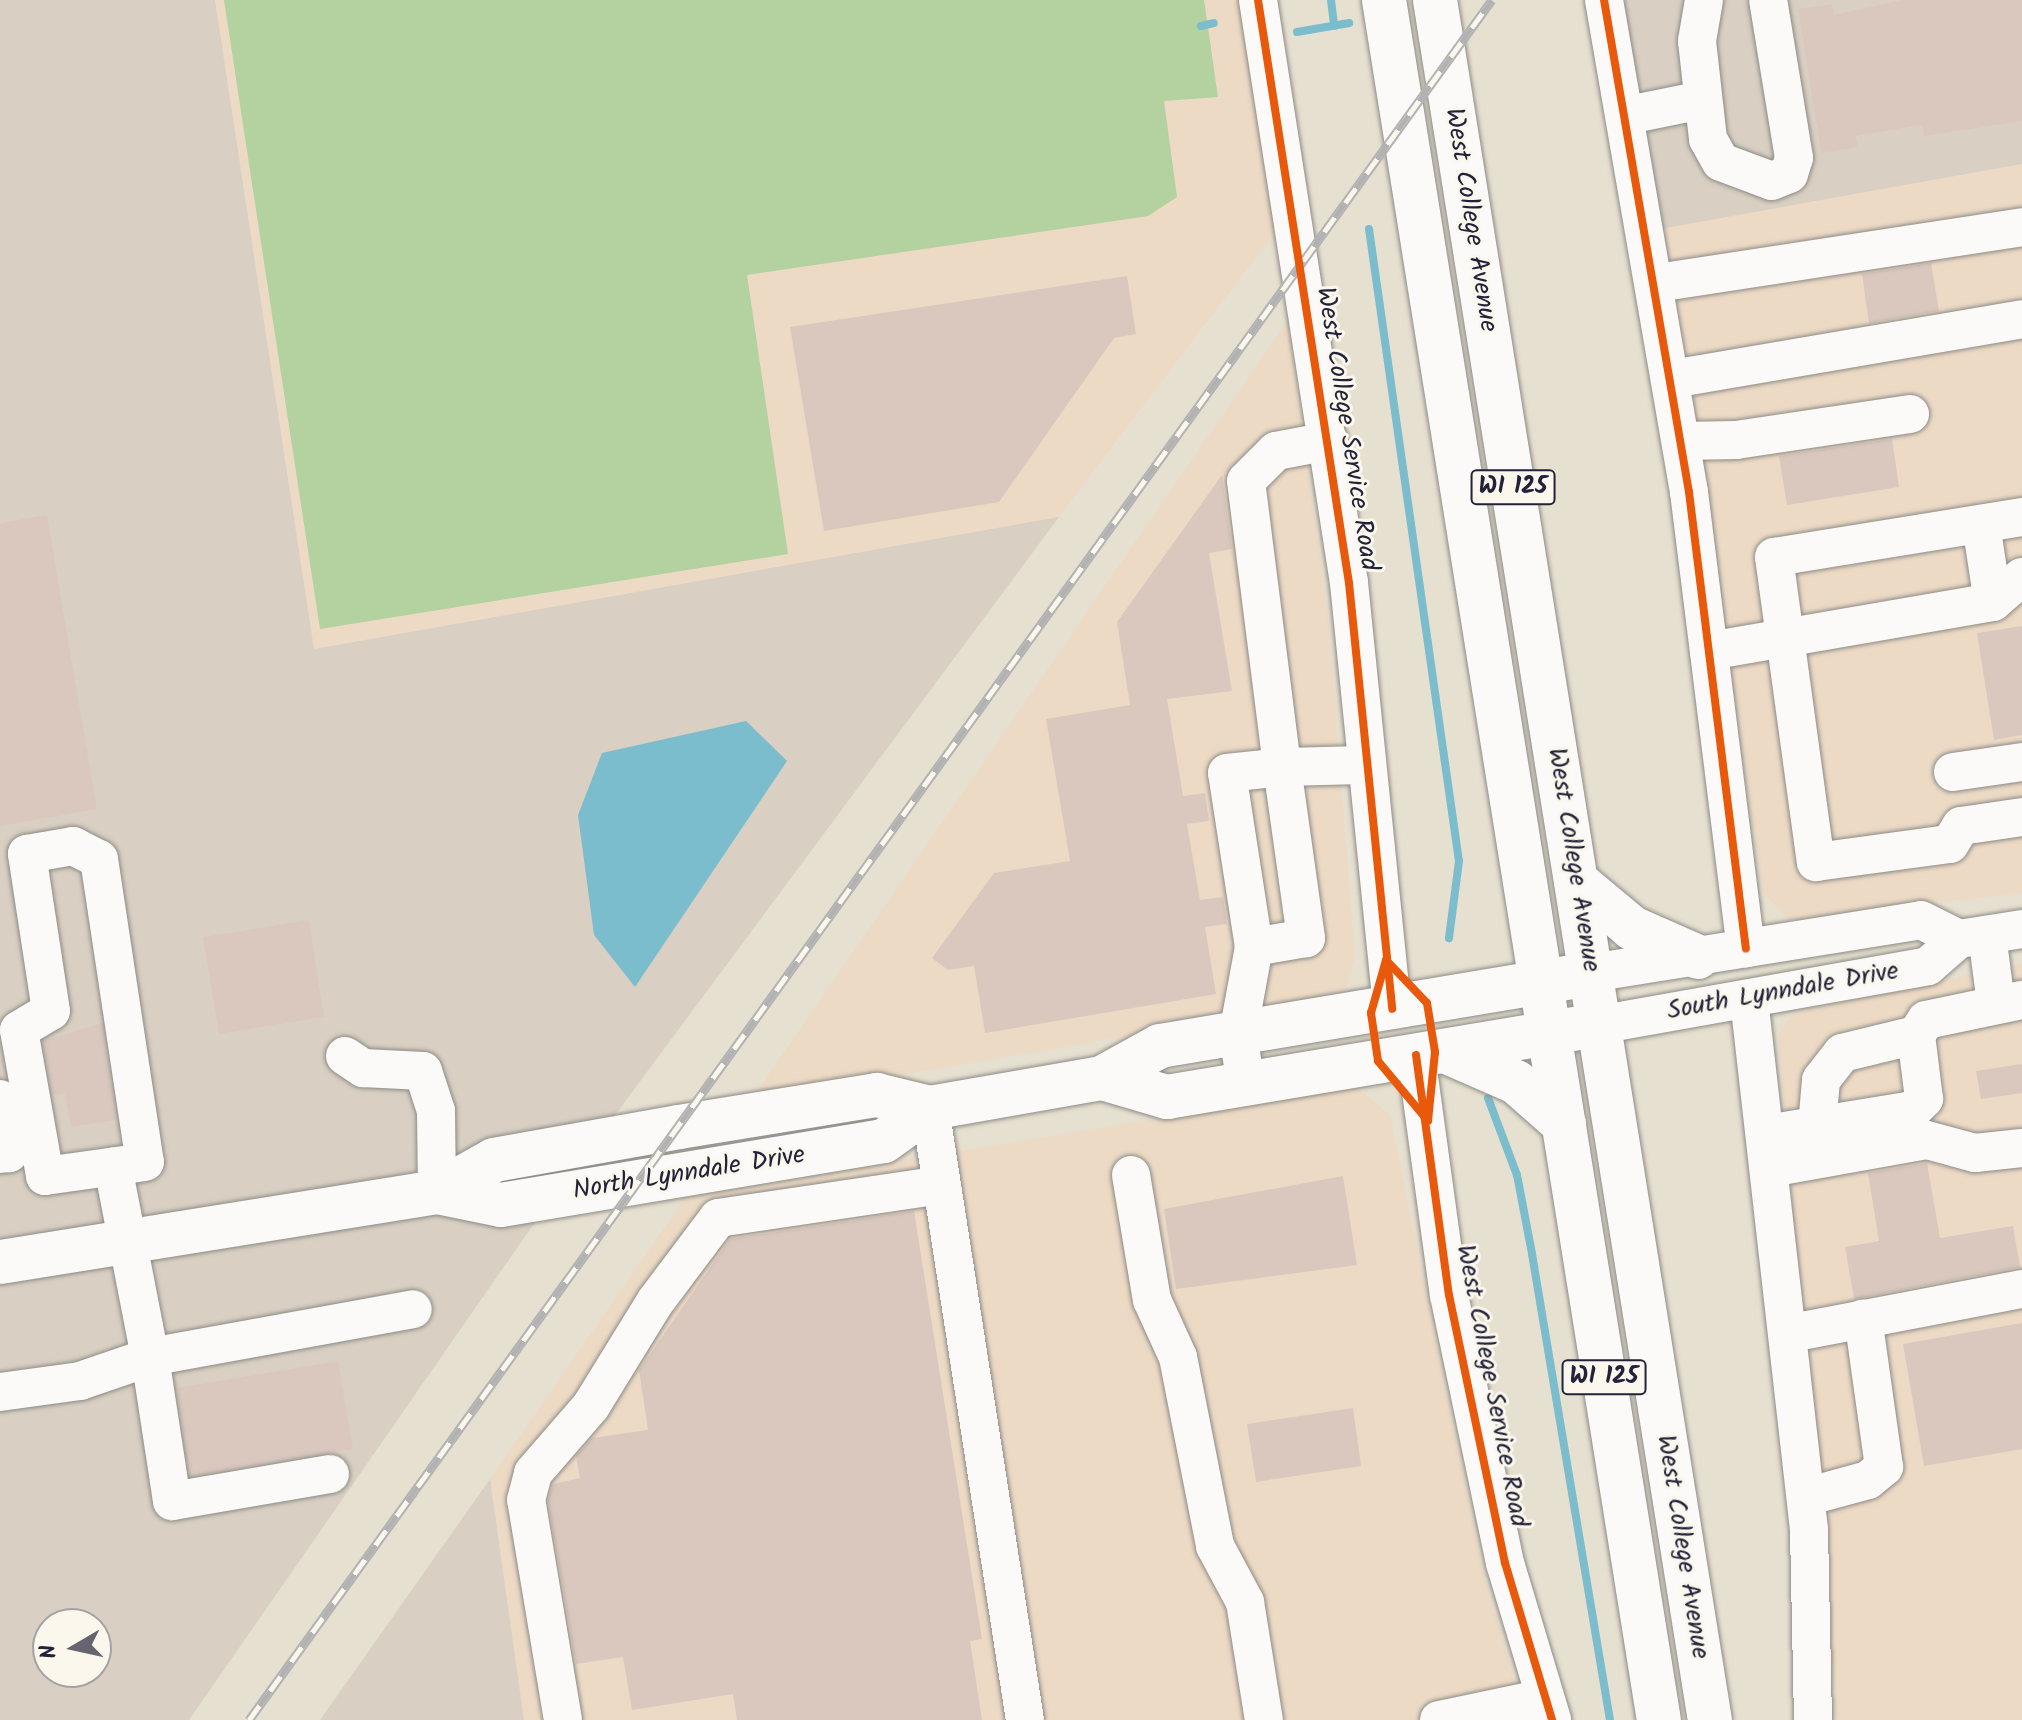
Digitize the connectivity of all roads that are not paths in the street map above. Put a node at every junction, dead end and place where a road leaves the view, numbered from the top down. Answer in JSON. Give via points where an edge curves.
{"nodes":[{"id":1,"x":1258,"y":0,"type":"edge"},
{"id":2,"x":1384,"y":0,"type":"edge"},
{"id":3,"x":1435,"y":0,"type":"edge"},
{"id":4,"x":1604,"y":0,"type":"edge"},
{"id":5,"x":1704,"y":0,"type":"edge"},
{"id":6,"x":1768,"y":0,"type":"edge"},
{"id":7,"x":1702,"y":100,"type":"junction"},
{"id":8,"x":1628,"y":115,"type":"junction"},
{"id":9,"x":2022,"y":227,"type":"edge"},
{"id":10,"x":1657,"y":283,"type":"junction"},
{"id":11,"x":2022,"y":319,"type":"edge"},
{"id":12,"x":1672,"y":379,"type":"junction"},
{"id":13,"x":1910,"y":414,"type":"dead end"},
{"id":14,"x":1329,"y":441,"type":"junction"},
{"id":15,"x":1681,"y":441,"type":"junction"},
{"id":16,"x":2022,"y":517,"type":"edge"},
{"id":17,"x":1981,"y":524,"type":"junction"},
{"id":18,"x":2022,"y":577,"type":"edge"},
{"id":19,"x":1993,"y":602,"type":"junction"},
{"id":20,"x":1786,"y":637,"type":"junction"},
{"id":21,"x":1709,"y":651,"type":"junction"},
{"id":22,"x":2022,"y":762,"type":"edge"},
{"id":23,"x":1364,"y":765,"type":"junction"},
{"id":24,"x":1282,"y":767,"type":"junction"},
{"id":25,"x":1953,"y":772,"type":"dead end"},
{"id":26,"x":2022,"y":817,"type":"edge"},
{"id":27,"x":1576,"y":881,"type":"junction"},
{"id":28,"x":1989,"y":935,"type":"edge"},
{"id":29,"x":1254,"y":947,"type":"junction"},
{"id":30,"x":1746,"y":948,"type":"junction"},
{"id":31,"x":1698,"y":957,"type":"junction"},
{"id":32,"x":1591,"y":973,"type":"junction"},
{"id":33,"x":1542,"y":982,"type":"junction"},
{"id":34,"x":1749,"y":999,"type":"junction"},
{"id":35,"x":2009,"y":1002,"type":"edge"},
{"id":36,"x":1392,"y":1009,"type":"junction"},
{"id":37,"x":1598,"y":1025,"type":"junction"},
{"id":38,"x":1551,"y":1033,"type":"junction"},
{"id":39,"x":1238,"y":1034,"type":"junction"},
{"id":40,"x":1916,"y":1035,"type":"junction"},
{"id":41,"x":1430,"y":1053,"type":"junction"},
{"id":42,"x":345,"y":1056,"type":"dead end"},
{"id":43,"x":1102,"y":1078,"type":"junction"},
{"id":44,"x":1246,"y":1085,"type":"junction"},
{"id":45,"x":0,"y":1099,"type":"edge"},
{"id":46,"x":930,"y":1108,"type":"junction"},
{"id":47,"x":1564,"y":1124,"type":"junction"},
{"id":48,"x":1817,"y":1126,"type":"junction"},
{"id":49,"x":2022,"y":1148,"type":"edge"},
{"id":50,"x":1768,"y":1151,"type":"junction"},
{"id":51,"x":0,"y":1154,"type":"edge"},
{"id":52,"x":113,"y":1167,"type":"junction"},
{"id":53,"x":1131,"y":1175,"type":"dead end"},
{"id":54,"x":942,"y":1185,"type":"junction"},
{"id":55,"x":437,"y":1192,"type":"junction"},
{"id":56,"x":124,"y":1242,"type":"junction"},
{"id":57,"x":0,"y":1262,"type":"edge"},
{"id":58,"x":2022,"y":1289,"type":"edge"},
{"id":59,"x":413,"y":1309,"type":"dead end"},
{"id":60,"x":1863,"y":1318,"type":"junction"},
{"id":61,"x":1791,"y":1333,"type":"junction"},
{"id":62,"x":150,"y":1357,"type":"junction"},
{"id":63,"x":0,"y":1392,"type":"edge"},
{"id":64,"x":330,"y":1474,"type":"dead end"},
{"id":65,"x":1806,"y":1497,"type":"junction"},
{"id":66,"x":1548,"y":1709,"type":"edge"},
{"id":67,"x":563,"y":1720,"type":"edge"},
{"id":68,"x":1025,"y":1720,"type":"edge"},
{"id":69,"x":1264,"y":1720,"type":"edge"},
{"id":70,"x":1439,"y":1720,"type":"edge"},
{"id":71,"x":1659,"y":1720,"type":"edge"},
{"id":72,"x":1710,"y":1720,"type":"edge"},
{"id":73,"x":1813,"y":1720,"type":"edge"}],
"edges":[{"from":1,"to":14,"type":"street","name":"West College Service Road"},
{"from":2,"to":33,"type":"main road","name":"West College Avenue","number":"WI 125"},
{"from":3,"to":27,"type":"main road","name":"West College Avenue","number":"WI 125"},
{"from":4,"to":8,"type":"street"},
{"from":5,"to":7,"type":"street","via":[[1697,41]]},
{"from":6,"to":7,"type":"street","via":[[1794,158],[1789,174],[1772,181],[1721,162],[1708,139]]},
{"from":7,"to":8,"type":"street"},
{"from":8,"to":10,"type":"street"},
{"from":9,"to":10,"type":"street"},
{"from":10,"to":12,"type":"street"},
{"from":11,"to":12,"type":"street"},
{"from":12,"to":15,"type":"street"},
{"from":13,"to":15,"type":"street","via":[[1736,440]]},
{"from":14,"to":23,"type":"street","name":"West College Service Road"},
{"from":14,"to":24,"type":"street","via":[[1276,451],[1246,481]]},
{"from":15,"to":21,"type":"street"},
{"from":16,"to":17,"type":"street"},
{"from":17,"to":19,"type":"street"},
{"from":17,"to":20,"type":"street","via":[[1774,557]]},
{"from":18,"to":19,"type":"street"},
{"from":19,"to":20,"type":"street"},
{"from":20,"to":21,"type":"street"},
{"from":20,"to":26,"type":"street","via":[[1816,862],[1950,844],[1961,826]]},
{"from":21,"to":30,"type":"street"},
{"from":22,"to":25,"type":"street"},
{"from":23,"to":24,"type":"street"},
{"from":23,"to":36,"type":"street","name":"West College Service Road"},
{"from":24,"to":29,"type":"street","via":[[1306,938]]},
{"from":24,"to":29,"type":"street","via":[[1227,773]]},
{"from":27,"to":31,"type":"main road","via":[[1632,928]]},
{"from":27,"to":32,"type":"main road","name":"West College Avenue","number":"WI 125"},
{"from":28,"to":30,"type":"street","name":"South Lynndale Drive","via":[[1921,920]]},
{"from":28,"to":34,"type":"street","name":"South Lynndale Drive","via":[[1928,966]]},
{"from":28,"to":35,"type":"street"},
{"from":29,"to":39,"type":"street"},
{"from":30,"to":31,"type":"street","name":"South Lynndale Drive"},
{"from":31,"to":32,"type":"street","name":"South Lynndale Drive"},
{"from":32,"to":33,"type":"main road","name":"North Lynndale Drive"},
{"from":32,"to":37,"type":"main road","name":"West College Avenue","number":"WI 125"},
{"from":33,"to":36,"type":"main road","name":"North Lynndale Drive"},
{"from":33,"to":38,"type":"main road","name":"West College Avenue","number":"WI 125"},
{"from":34,"to":37,"type":"street","name":"South Lynndale Drive"},
{"from":34,"to":50,"type":"street"},
{"from":35,"to":40,"type":"street","via":[[1938,1014]]},
{"from":36,"to":39,"type":"main road","name":"North Lynndale Drive"},
{"from":37,"to":38,"type":"main road","name":"North Lynndale Drive"},
{"from":37,"to":72,"type":"main road","name":"West College Avenue","number":"WI 125"},
{"from":38,"to":41,"type":"main road","name":"North Lynndale Drive"},
{"from":38,"to":47,"type":"main road","name":"West College Avenue","number":"WI 125"},
{"from":39,"to":43,"type":"main road","name":"North Lynndale Drive","via":[[1160,1046]]},
{"from":39,"to":44,"type":"street"},
{"from":40,"to":48,"type":"street","via":[[1860,1043],[1835,1060],[1821,1080]]},
{"from":40,"to":48,"type":"street","via":[[1926,1087],[1913,1110]]},
{"from":41,"to":44,"type":"main road","name":"North Lynndale Drive"},
{"from":41,"to":47,"type":"main road","via":[[1516,1082]]},
{"from":41,"to":66,"type":"street","name":"West College Service Road","via":[[1449,1295],[1505,1563]]},
{"from":42,"to":55,"type":"street","via":[[363,1068],[423,1071],[436,1111]]},
{"from":43,"to":44,"type":"main road","name":"North Lynndale Drive","via":[[1167,1097]]},
{"from":43,"to":46,"type":"main road","name":"North Lynndale Drive"},
{"from":45,"to":51,"type":"street","via":[[9,1153]]},
{"from":46,"to":54,"type":"street"},
{"from":46,"to":55,"type":"main road","name":"North Lynndale Drive","via":[[877,1095],[679,1127],[494,1160]]},
{"from":47,"to":71,"type":"main road","name":"West College Avenue","number":"WI 125"},
{"from":48,"to":50,"type":"street"},
{"from":49,"to":50,"type":"street","via":[[1975,1153],[1927,1140]]},
{"from":50,"to":61,"type":"street"},
{"from":52,"to":52,"type":"street","via":[[145,1162],[99,859],[73,846],[27,854],[51,1011],[19,1030],[45,1176]]},
{"from":52,"to":56,"type":"street"},
{"from":53,"to":69,"type":"street","via":[[1152,1300],[1178,1357],[1215,1546],[1245,1602]]},
{"from":54,"to":67,"type":"street","via":[[718,1218],[655,1302],[591,1406],[533,1473],[526,1500]]},
{"from":54,"to":68,"type":"street"},
{"from":55,"to":56,"type":"main road","name":"North Lynndale Drive"},
{"from":56,"to":57,"type":"main road","name":"North Lynndale Drive"},
{"from":56,"to":62,"type":"street"},
{"from":58,"to":60,"type":"street"},
{"from":59,"to":62,"type":"street"},
{"from":60,"to":61,"type":"street"},
{"from":60,"to":65,"type":"street","via":[[1884,1467],[1868,1480]]},
{"from":61,"to":65,"type":"street"},
{"from":62,"to":63,"type":"street","via":[[80,1381]]},
{"from":62,"to":64,"type":"street","via":[[172,1501]]},
{"from":65,"to":73,"type":"street"},
{"from":66,"to":70,"type":"street"}]}
